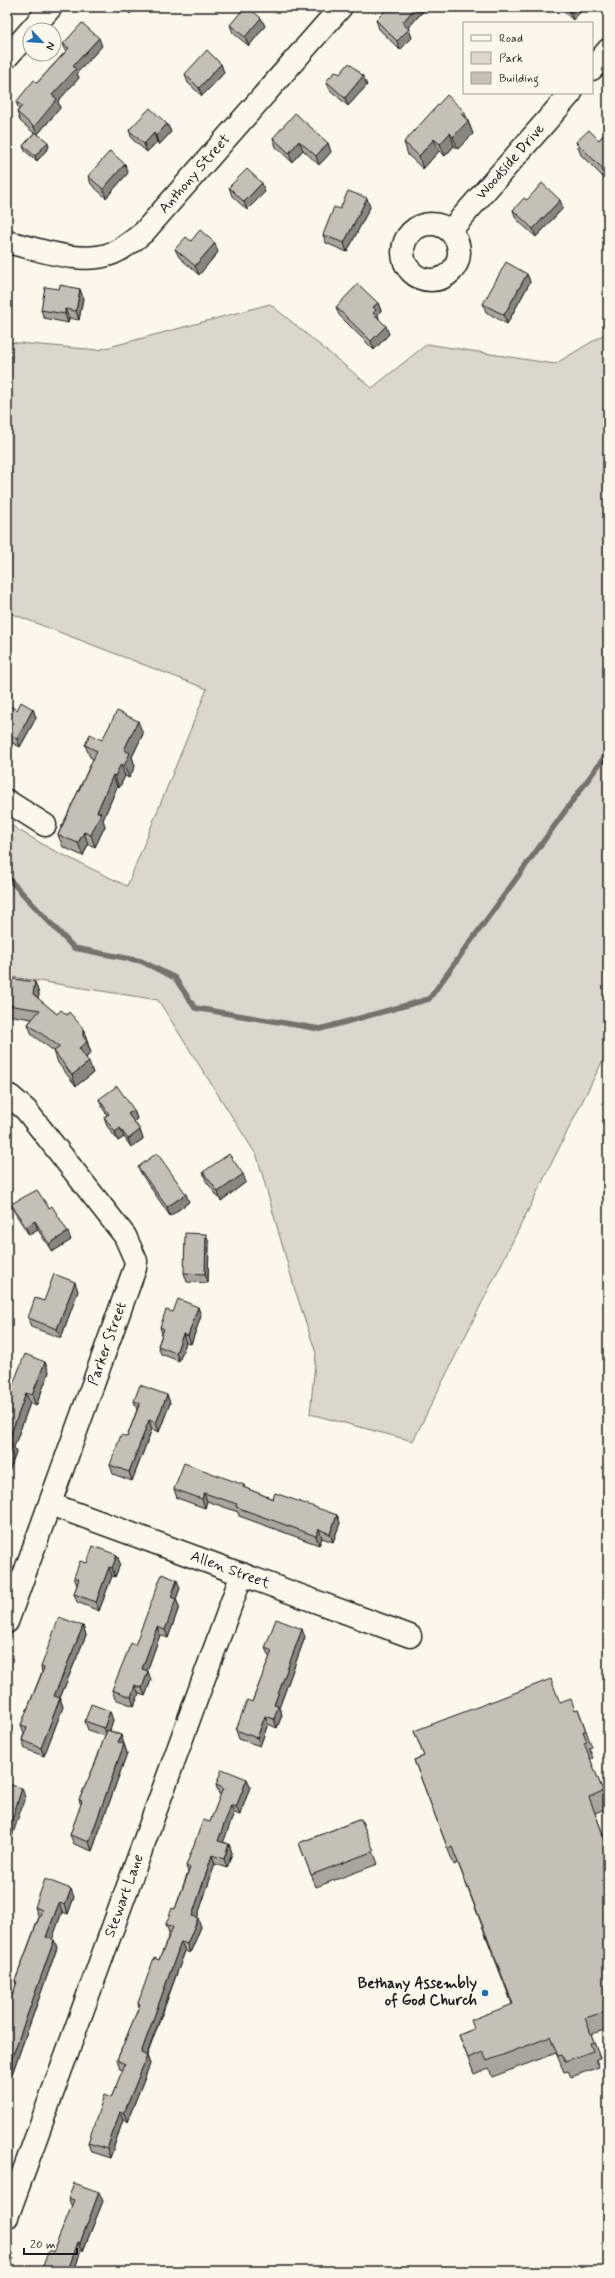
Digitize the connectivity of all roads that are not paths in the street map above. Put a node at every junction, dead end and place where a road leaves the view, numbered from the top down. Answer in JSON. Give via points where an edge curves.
{"nodes":[{"id":1,"x":51,"y":7,"type":"edge"},
{"id":2,"x":341,"y":7,"type":"edge"},
{"id":3,"x":37,"y":22,"type":"edge"},
{"id":4,"x":22,"y":39,"type":"edge"},
{"id":5,"x":608,"y":50,"type":"edge"},
{"id":6,"x":7,"y":57,"type":"edge"},
{"id":7,"x":593,"y":68,"type":"edge"},
{"id":8,"x":570,"y":94,"type":"edge"},
{"id":9,"x":450,"y":231,"type":"dead end"},
{"id":10,"x":7,"y":242,"type":"edge"},
{"id":11,"x":7,"y":801,"type":"edge"},
{"id":12,"x":45,"y":825,"type":"dead end"},
{"id":13,"x":10,"y":1096,"type":"dead end"},
{"id":14,"x":50,"y":1504,"type":"junction"},
{"id":15,"x":242,"y":1574,"type":"junction"},
{"id":16,"x":7,"y":1622,"type":"edge"},
{"id":17,"x":410,"y":1636,"type":"dead end"},
{"id":18,"x":7,"y":2217,"type":"edge"}],
"edges":[{"from":1,"to":3,"type":"street"},
{"from":2,"to":10,"type":"street","name":"Anthony Street","via":[[144,232],[125,246],[96,257],[80,257]]},
{"from":4,"to":6,"type":"street"},
{"from":5,"to":7,"type":"street"},
{"from":8,"to":9,"type":"street","name":"Woodside Drive"},
{"from":11,"to":12,"type":"street"},
{"from":13,"to":14,"type":"street","name":"Parker Street","via":[[26,1110],[126,1236],[136,1261]]},
{"from":14,"to":15,"type":"street","name":"Allen Street"},
{"from":14,"to":16,"type":"street","name":"Parker Street"},
{"from":15,"to":17,"type":"street","name":"Allen Street"},
{"from":15,"to":18,"type":"street","name":"Stewart Lane"}]}
